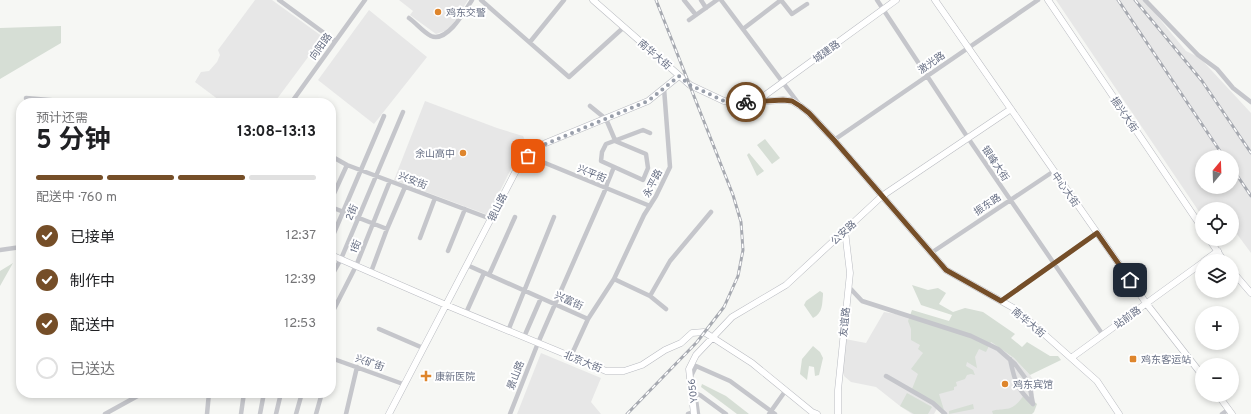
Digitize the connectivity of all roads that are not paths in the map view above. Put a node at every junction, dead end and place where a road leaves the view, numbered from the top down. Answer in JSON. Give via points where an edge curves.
{"nodes":[{"id":1,"x":279,"y":0,"type":"edge"},
{"id":2,"x":365,"y":0,"type":"edge"},
{"id":3,"x":472,"y":0,"type":"edge"},
{"id":4,"x":481,"y":0,"type":"edge"},
{"id":5,"x":564,"y":0,"type":"edge"},
{"id":6,"x":593,"y":0,"type":"edge"},
{"id":7,"x":684,"y":0,"type":"edge"},
{"id":8,"x":701,"y":0,"type":"edge"},
{"id":9,"x":717,"y":0,"type":"edge"},
{"id":10,"x":721,"y":0,"type":"edge"},
{"id":11,"x":781,"y":0,"type":"edge"},
{"id":12,"x":877,"y":0,"type":"edge"},
{"id":13,"x":896,"y":0,"type":"edge"},
{"id":14,"x":935,"y":0,"type":"edge"},
{"id":15,"x":1038,"y":0,"type":"edge"},
{"id":16,"x":1048,"y":0,"type":"edge"},
{"id":17,"x":1145,"y":0,"type":"edge"},
{"id":18,"x":807,"y":4,"type":"dead end"},
{"id":19,"x":706,"y":8,"type":"junction"},
{"id":20,"x":883,"y":9,"type":"junction"},
{"id":21,"x":696,"y":15,"type":"junction"},
{"id":22,"x":409,"y":18,"type":"dead end"},
{"id":23,"x":689,"y":20,"type":"dead end"},
{"id":24,"x":624,"y":27,"type":"junction"},
{"id":25,"x":743,"y":29,"type":"junction"},
{"id":26,"x":335,"y":41,"type":"junction"},
{"id":27,"x":530,"y":42,"type":"junction"},
{"id":28,"x":968,"y":47,"type":"junction"},
{"id":29,"x":679,"y":76,"type":"junction"},
{"id":30,"x":927,"y":76,"type":"junction"},
{"id":31,"x":783,"y":82,"type":"junction"},
{"id":32,"x":664,"y":88,"type":"junction"},
{"id":33,"x":295,"y":98,"type":"edge"},
{"id":34,"x":755,"y":102,"type":"junction"},
{"id":35,"x":1251,"y":102,"type":"edge"},
{"id":36,"x":590,"y":106,"type":"dead end"},
{"id":37,"x":800,"y":106,"type":"junction"},
{"id":38,"x":1011,"y":109,"type":"junction"},
{"id":39,"x":403,"y":112,"type":"dead end"},
{"id":40,"x":384,"y":116,"type":"dead end"},
{"id":41,"x":606,"y":119,"type":"junction"},
{"id":42,"x":650,"y":133,"type":"dead end"},
{"id":43,"x":968,"y":138,"type":"junction"},
{"id":44,"x":615,"y":140,"type":"junction"},
{"id":45,"x":834,"y":140,"type":"junction"},
{"id":46,"x":528,"y":156,"type":"junction"},
{"id":47,"x":336,"y":159,"type":"edge"},
{"id":48,"x":347,"y":165,"type":"junction"},
{"id":49,"x":614,"y":167,"type":"junction"},
{"id":50,"x":360,"y":170,"type":"junction"},
{"id":51,"x":1054,"y":171,"type":"junction"},
{"id":52,"x":376,"y":176,"type":"junction"},
{"id":53,"x":390,"y":181,"type":"junction"},
{"id":54,"x":405,"y":187,"type":"junction"},
{"id":55,"x":606,"y":188,"type":"junction"},
{"id":56,"x":336,"y":189,"type":"edge"},
{"id":57,"x":882,"y":196,"type":"junction"},
{"id":58,"x":435,"y":198,"type":"junction"},
{"id":59,"x":1011,"y":200,"type":"junction"},
{"id":60,"x":650,"y":206,"type":"junction"},
{"id":61,"x":336,"y":209,"type":"edge"},
{"id":62,"x":464,"y":209,"type":"junction"},
{"id":63,"x":343,"y":212,"type":"junction"},
{"id":64,"x":710,"y":212,"type":"dead end"},
{"id":65,"x":515,"y":217,"type":"dead end"},
{"id":66,"x":554,"y":217,"type":"dead end"},
{"id":67,"x":358,"y":218,"type":"junction"},
{"id":68,"x":1195,"y":218,"type":"edge"},
{"id":69,"x":491,"y":219,"type":"junction"},
{"id":70,"x":373,"y":224,"type":"junction"},
{"id":71,"x":336,"y":228,"type":"edge"},
{"id":72,"x":387,"y":229,"type":"junction"},
{"id":73,"x":845,"y":231,"type":"junction"},
{"id":74,"x":1097,"y":233,"type":"junction"},
{"id":75,"x":420,"y":238,"type":"dead end"},
{"id":76,"x":1214,"y":246,"type":"edge"},
{"id":77,"x":16,"y":248,"type":"edge"},
{"id":78,"x":0,"y":250,"type":"edge"},
{"id":79,"x":448,"y":251,"type":"dead end"},
{"id":80,"x":1218,"y":251,"type":"junction"},
{"id":81,"x":931,"y":253,"type":"junction"},
{"id":82,"x":1214,"y":254,"type":"edge"},
{"id":83,"x":1220,"y":254,"type":"edge"},
{"id":84,"x":336,"y":257,"type":"edge"},
{"id":85,"x":341,"y":259,"type":"junction"},
{"id":86,"x":1054,"y":264,"type":"junction"},
{"id":87,"x":467,"y":265,"type":"junction"},
{"id":88,"x":356,"y":266,"type":"junction"},
{"id":89,"x":336,"y":268,"type":"edge"},
{"id":90,"x":1195,"y":268,"type":"edge"},
{"id":91,"x":371,"y":272,"type":"junction"},
{"id":92,"x":487,"y":274,"type":"junction"},
{"id":93,"x":614,"y":279,"type":"junction"},
{"id":94,"x":1239,"y":279,"type":"edge"},
{"id":95,"x":848,"y":286,"type":"junction"},
{"id":96,"x":524,"y":290,"type":"junction"},
{"id":97,"x":1251,"y":293,"type":"edge"},
{"id":98,"x":650,"y":296,"type":"junction"},
{"id":99,"x":541,"y":298,"type":"junction"},
{"id":100,"x":1001,"y":301,"type":"junction"},
{"id":101,"x":1146,"y":303,"type":"junction"},
{"id":102,"x":556,"y":304,"type":"junction"},
{"id":103,"x":336,"y":305,"type":"edge"},
{"id":104,"x":446,"y":305,"type":"junction"},
{"id":105,"x":666,"y":309,"type":"dead end"},
{"id":106,"x":466,"y":313,"type":"junction"},
{"id":107,"x":588,"y":319,"type":"junction"},
{"id":108,"x":379,"y":329,"type":"dead end"},
{"id":109,"x":508,"y":330,"type":"junction"},
{"id":110,"x":1103,"y":335,"type":"junction"},
{"id":111,"x":524,"y":337,"type":"junction"},
{"id":112,"x":714,"y":337,"type":"junction"},
{"id":113,"x":538,"y":343,"type":"junction"},
{"id":114,"x":423,"y":348,"type":"junction"},
{"id":115,"x":571,"y":356,"type":"junction"},
{"id":116,"x":1071,"y":358,"type":"junction"},
{"id":117,"x":336,"y":359,"type":"edge"},
{"id":118,"x":1010,"y":359,"type":"junction"},
{"id":119,"x":1195,"y":366,"type":"edge"},
{"id":120,"x":357,"y":367,"type":"junction"},
{"id":121,"x":689,"y":369,"type":"joint"},
{"id":122,"x":886,"y":376,"type":"dead end"},
{"id":123,"x":690,"y":378,"type":"junction"},
{"id":124,"x":404,"y":384,"type":"junction"},
{"id":125,"x":786,"y":390,"type":"junction"},
{"id":126,"x":694,"y":393,"type":"junction"},
{"id":127,"x":134,"y":398,"type":"edge"},
{"id":128,"x":208,"y":398,"type":"edge"},
{"id":129,"x":243,"y":398,"type":"edge"},
{"id":130,"x":263,"y":398,"type":"edge"},
{"id":131,"x":280,"y":398,"type":"edge"},
{"id":132,"x":301,"y":398,"type":"edge"},
{"id":133,"x":321,"y":398,"type":"edge"},
{"id":134,"x":1223,"y":402,"type":"edge"},
{"id":135,"x":1231,"y":412,"type":"edge"},
{"id":136,"x":694,"y":413,"type":"edge"},
{"id":137,"x":771,"y":413,"type":"edge"},
{"id":138,"x":105,"y":414,"type":"edge"},
{"id":139,"x":206,"y":414,"type":"edge"},
{"id":140,"x":241,"y":414,"type":"edge"},
{"id":141,"x":260,"y":414,"type":"edge"},
{"id":142,"x":276,"y":414,"type":"edge"},
{"id":143,"x":296,"y":414,"type":"edge"},
{"id":144,"x":316,"y":414,"type":"edge"},
{"id":145,"x":346,"y":414,"type":"edge"},
{"id":146,"x":389,"y":414,"type":"edge"},
{"id":147,"x":510,"y":414,"type":"edge"},
{"id":148,"x":726,"y":414,"type":"edge"},
{"id":149,"x":817,"y":414,"type":"edge"},
{"id":150,"x":838,"y":414,"type":"edge"},
{"id":151,"x":945,"y":414,"type":"edge"},
{"id":152,"x":1119,"y":414,"type":"edge"},
{"id":153,"x":1222,"y":414,"type":"edge"}],
"edges":[{"from":1,"to":26,"type":"street"},
{"from":2,"to":26,"type":"street","name":"向阳路"},
{"from":3,"to":22,"type":"street","via":[[445,35],[430,35]]},
{"from":4,"to":27,"type":"street"},
{"from":5,"to":27,"type":"street"},
{"from":6,"to":24,"type":"street","name":"南华大街"},
{"from":7,"to":21,"type":"street"},
{"from":8,"to":19,"type":"street"},
{"from":9,"to":19,"type":"street"},
{"from":10,"to":25,"type":"street"},
{"from":11,"to":18,"type":"street","via":[[792,14]]},
{"from":11,"to":25,"type":"street"},
{"from":12,"to":20,"type":"street","name":"银峰大街"},
{"from":13,"to":20,"type":"street","name":"城建路"},
{"from":14,"to":28,"type":"street","name":"中心大街"},
{"from":15,"to":28,"type":"street","name":"激光路"},
{"from":16,"to":68,"type":"street","name":"振兴大街"},
{"from":17,"to":35,"type":"street","via":[[1198,55],[1218,69],[1233,88]]},
{"from":19,"to":21,"type":"street"},
{"from":20,"to":30,"type":"street","name":"银峰大街"},
{"from":20,"to":31,"type":"street","name":"城建路"},
{"from":21,"to":23,"type":"street"},
{"from":24,"to":27,"type":"street","via":[[569,77]]},
{"from":24,"to":29,"type":"street","name":"南华大街"},
{"from":25,"to":31,"type":"street"},
{"from":26,"to":33,"type":"street","name":"向阳路"},
{"from":28,"to":30,"type":"street","name":"激光路"},
{"from":28,"to":38,"type":"street","name":"中心大街"},
{"from":29,"to":32,"type":"street","name":"银山路"},
{"from":29,"to":34,"type":"street","name":"南华大街","via":[[690,85],[724,101]]},
{"from":30,"to":43,"type":"street","name":"银峰大街"},
{"from":30,"to":45,"type":"street","name":"激光路"},
{"from":31,"to":34,"type":"street","name":"城建路"},
{"from":31,"to":37,"type":"street"},
{"from":32,"to":41,"type":"street","name":"银山路","via":[[648,101]]},
{"from":32,"to":60,"type":"street","name":"永平路","via":[[670,167]]},
{"from":34,"to":37,"type":"street","name":"南华大街","via":[[783,100],[792,101]]},
{"from":36,"to":41,"type":"street"},
{"from":37,"to":45,"type":"street","name":"南华大街"},
{"from":38,"to":43,"type":"street","name":"公安路"},
{"from":38,"to":51,"type":"street","name":"中心大街"},
{"from":39,"to":52,"type":"street","name":"2街"},
{"from":40,"to":50,"type":"street"},
{"from":41,"to":44,"type":"street"},
{"from":41,"to":46,"type":"street","name":"银山路","via":[[536,148]]},
{"from":42,"to":44,"type":"street","via":[[642,130]]},
{"from":43,"to":57,"type":"street","name":"公安路"},
{"from":43,"to":59,"type":"street","name":"银峰大街"},
{"from":44,"to":49,"type":"street","via":[[606,144],[601,161]]},
{"from":44,"to":49,"type":"street","via":[[646,154],[648,168],[643,180]]},
{"from":45,"to":57,"type":"street","name":"南华大街"},
{"from":46,"to":55,"type":"street","name":"兴平街"},
{"from":46,"to":69,"type":"street","name":"银山路","via":[[519,165]]},
{"from":47,"to":48,"type":"street","name":"兴安街"},
{"from":48,"to":50,"type":"street","name":"兴安街"},
{"from":48,"to":56,"type":"street"},
{"from":49,"to":55,"type":"street","name":"景山路"},
{"from":50,"to":52,"type":"street","name":"兴安街"},
{"from":50,"to":63,"type":"street"},
{"from":51,"to":59,"type":"street","name":"振东路"},
{"from":51,"to":74,"type":"street","name":"中心大街"},
{"from":52,"to":53,"type":"street","name":"兴安街"},
{"from":52,"to":67,"type":"street","name":"2街"},
{"from":53,"to":54,"type":"street","name":"兴安街"},
{"from":53,"to":70,"type":"street","name":"1街"},
{"from":54,"to":58,"type":"street","name":"兴安街"},
{"from":54,"to":72,"type":"street"},
{"from":55,"to":60,"type":"street","name":"兴平街"},
{"from":55,"to":102,"type":"street","name":"景山路"},
{"from":57,"to":73,"type":"street","name":"公安路"},
{"from":57,"to":81,"type":"street","name":"南华大街"},
{"from":58,"to":62,"type":"street","name":"兴安街"},
{"from":58,"to":75,"type":"street"},
{"from":59,"to":81,"type":"street","name":"振东路"},
{"from":59,"to":86,"type":"street","name":"银峰大街"},
{"from":60,"to":93,"type":"street","name":"永平路"},
{"from":61,"to":63,"type":"street"},
{"from":62,"to":69,"type":"street","name":"兴安街"},
{"from":62,"to":79,"type":"street"},
{"from":63,"to":67,"type":"street"},
{"from":63,"to":71,"type":"street"},
{"from":64,"to":98,"type":"street","via":[[670,261]]},
{"from":65,"to":92,"type":"street"},
{"from":66,"to":96,"type":"street"},
{"from":67,"to":70,"type":"street"},
{"from":67,"to":85,"type":"street","name":"2街"},
{"from":69,"to":87,"type":"street","name":"银山路"},
{"from":70,"to":72,"type":"street"},
{"from":70,"to":88,"type":"street","name":"1街"},
{"from":72,"to":91,"type":"street"},
{"from":73,"to":95,"type":"street","name":"友谊路","via":[[850,273]]},
{"from":73,"to":112,"type":"street","name":"公安路","via":[[786,285],[732,317]]},
{"from":74,"to":86,"type":"street"},
{"from":74,"to":101,"type":"street","name":"中心大街"},
{"from":76,"to":80,"type":"street"},
{"from":77,"to":78,"type":"street"},
{"from":80,"to":82,"type":"street","name":"站前路"},
{"from":80,"to":83,"type":"street"},
{"from":81,"to":100,"type":"street","name":"南华大街","via":[[946,270]]},
{"from":84,"to":85,"type":"street","name":"北京大街"},
{"from":85,"to":88,"type":"street","name":"北京大街"},
{"from":85,"to":89,"type":"street","name":"2街"},
{"from":86,"to":100,"type":"street"},
{"from":86,"to":110,"type":"street","name":"银峰大街"},
{"from":87,"to":92,"type":"street","name":"兴富街"},
{"from":87,"to":104,"type":"street","name":"银山路"},
{"from":88,"to":91,"type":"street","name":"北京大街"},
{"from":88,"to":103,"type":"street","name":"1街"},
{"from":90,"to":101,"type":"street","name":"站前路"},
{"from":91,"to":104,"type":"street","name":"北京大街"},
{"from":92,"to":96,"type":"street","name":"兴富街"},
{"from":92,"to":106,"type":"street"},
{"from":93,"to":98,"type":"street"},
{"from":93,"to":107,"type":"street","name":"兴富街"},
{"from":94,"to":97,"type":"street"},
{"from":95,"to":118,"type":"street","via":[[862,301],[971,336],[998,349]]},
{"from":95,"to":150,"type":"street","name":"友谊路"},
{"from":96,"to":99,"type":"street","name":"兴富街"},
{"from":96,"to":109,"type":"street"},
{"from":98,"to":105,"type":"street"},
{"from":99,"to":102,"type":"street","name":"兴富街"},
{"from":99,"to":111,"type":"street"},
{"from":100,"to":116,"type":"street","name":"南华大街","via":[[1017,310]]},
{"from":101,"to":110,"type":"street","name":"站前路"},
{"from":101,"to":119,"type":"street","name":"中心大街"},
{"from":102,"to":107,"type":"street","name":"兴富街"},
{"from":102,"to":113,"type":"street","name":"景山路"},
{"from":104,"to":106,"type":"street","name":"北京大街"},
{"from":104,"to":114,"type":"street","name":"银山路"},
{"from":106,"to":109,"type":"street","name":"北京大街"},
{"from":107,"to":115,"type":"street"},
{"from":108,"to":114,"type":"street"},
{"from":109,"to":111,"type":"street","name":"北京大街"},
{"from":110,"to":116,"type":"street","name":"站前路"},
{"from":111,"to":113,"type":"street","name":"北京大街"},
{"from":112,"to":115,"type":"street","name":"北京大街","via":[[704,332],[692,334],[642,365],[624,371],[606,371]]},
{"from":112,"to":121,"type":"street","name":"公安路","via":[[696,355]]},
{"from":112,"to":125,"type":"street","name":"北京大街"},
{"from":113,"to":115,"type":"street","name":"北京大街"},
{"from":113,"to":147,"type":"street","name":"景山路"},
{"from":114,"to":124,"type":"street","name":"银山路"},
{"from":116,"to":152,"type":"street","name":"南华大街","via":[[1097,381]]},
{"from":117,"to":120,"type":"street","name":"兴矿街"},
{"from":118,"to":118,"type":"street","via":[[1029,383],[1033,404],[1020,392]]},
{"from":120,"to":124,"type":"street","name":"兴矿街"},
{"from":120,"to":145,"type":"street"},
{"from":121,"to":123,"type":"street","name":"Y056","number":"Y056"},
{"from":122,"to":151,"type":"street","via":[[933,403]]},
{"from":123,"to":126,"type":"street","name":"Y056","number":"Y056"},
{"from":123,"to":137,"type":"street","via":[[696,366],[730,381]]},
{"from":124,"to":146,"type":"street","name":"银山路"},
{"from":125,"to":137,"type":"street"},
{"from":125,"to":149,"type":"street","name":"北京大街"},
{"from":126,"to":136,"type":"street","name":"Y056","number":"Y056"},
{"from":126,"to":148,"type":"street"},
{"from":127,"to":138,"type":"street"},
{"from":128,"to":139,"type":"street"},
{"from":129,"to":140,"type":"street"},
{"from":130,"to":141,"type":"street"},
{"from":131,"to":142,"type":"street"},
{"from":132,"to":143,"type":"street"},
{"from":133,"to":144,"type":"street"},
{"from":134,"to":135,"type":"street"},
{"from":135,"to":153,"type":"street"}]}
